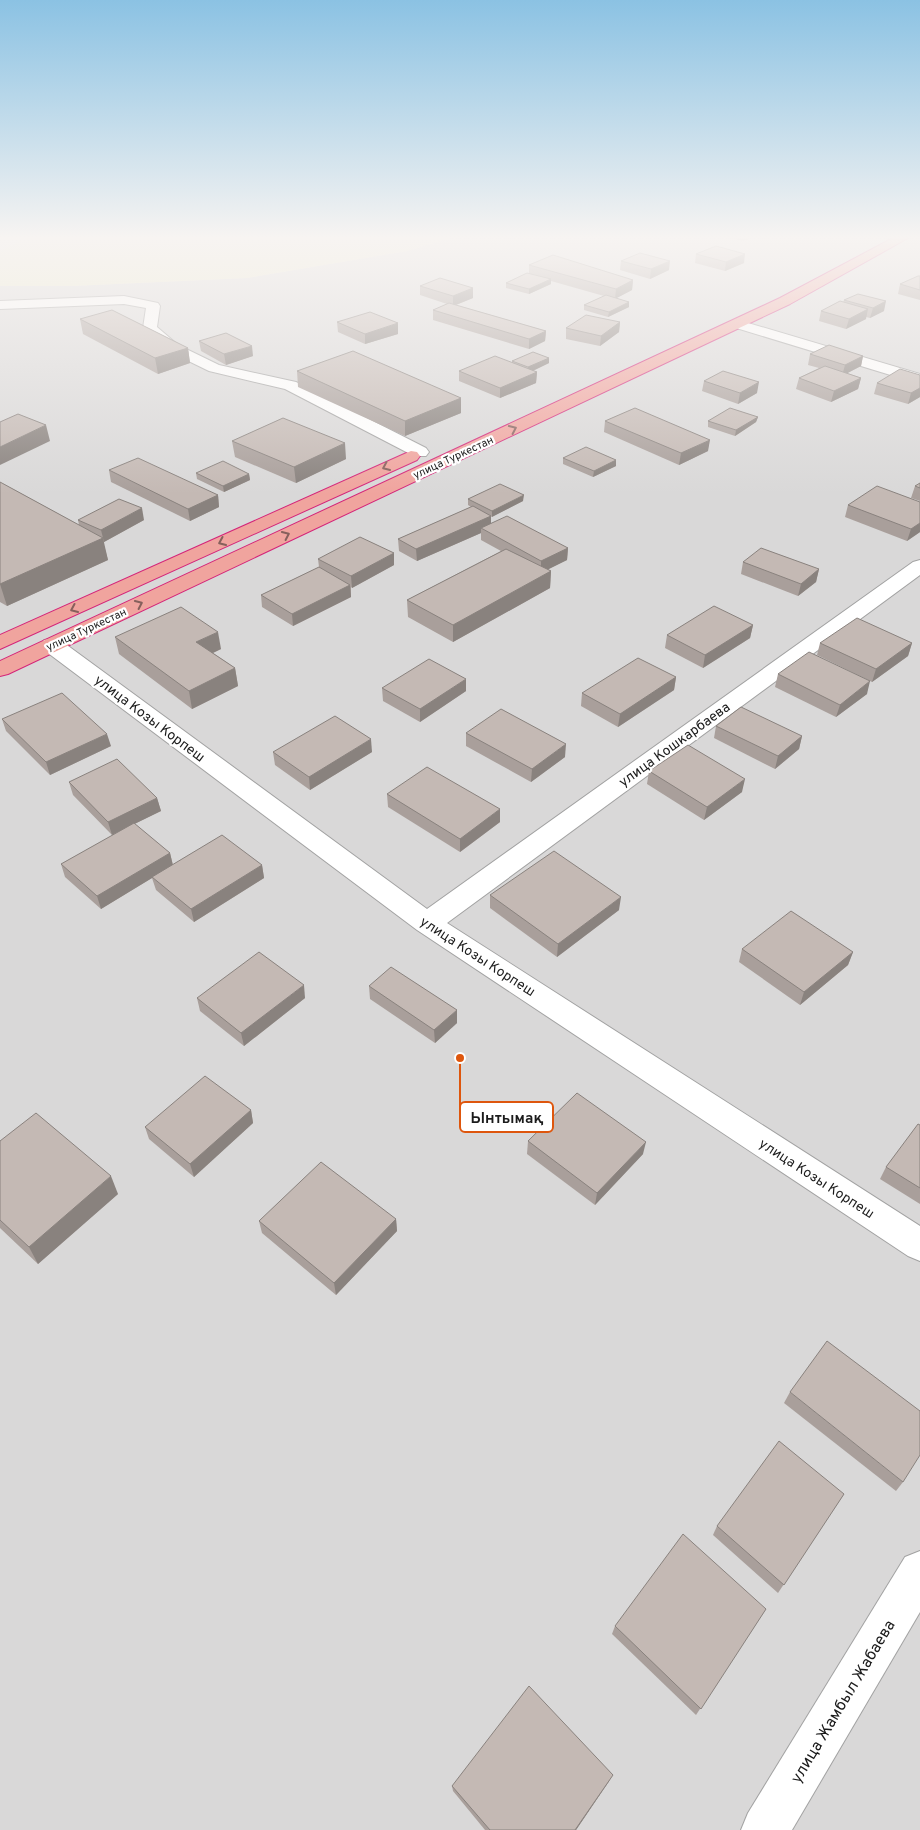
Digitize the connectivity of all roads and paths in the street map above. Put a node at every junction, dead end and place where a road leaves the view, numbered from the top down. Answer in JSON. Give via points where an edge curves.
{"nodes":[{"id":1,"x":151,"y":323,"type":"edge"},
{"id":2,"x":701,"y":323,"type":"edge"},
{"id":3,"x":738,"y":324,"type":"joint"},
{"id":4,"x":610,"y":365,"type":"dead end"},
{"id":5,"x":920,"y":380,"type":"edge"},
{"id":6,"x":438,"y":444,"type":"dead end"},
{"id":7,"x":420,"y":452,"type":"junction"},
{"id":8,"x":920,"y":566,"type":"edge"},
{"id":9,"x":0,"y":643,"type":"edge"},
{"id":10,"x":52,"y":645,"type":"junction"},
{"id":11,"x":0,"y":669,"type":"edge"},
{"id":12,"x":427,"y":923,"type":"junction"},
{"id":13,"x":920,"y":1245,"type":"edge"},
{"id":14,"x":920,"y":1572,"type":"edge"},
{"id":15,"x":764,"y":1830,"type":"edge"}],
"edges":[{"from":1,"to":7,"type":"street","via":[[150,328],[173,348],[214,368],[290,385]]},
{"from":2,"to":4,"type":"highway"},
{"from":3,"to":5,"type":"street"},
{"from":10,"to":3,"type":"highway","name":"улица Туркестан","one_way":true},
{"from":6,"to":7,"type":"highway","name":"улица Туркестан"},
{"from":7,"to":9,"type":"highway","name":"улица Туркестан","one_way":true},
{"from":8,"to":12,"type":"street","name":"улица Кошкарбаева"},
{"from":10,"to":11,"type":"highway","name":"улица Туркестан"},
{"from":10,"to":12,"type":"street","name":"улица Козы Корпеш"},
{"from":12,"to":13,"type":"street","name":"улица Козы Корпеш"},
{"from":14,"to":15,"type":"street","name":"улица Жамбыл Жабаева"}]}
